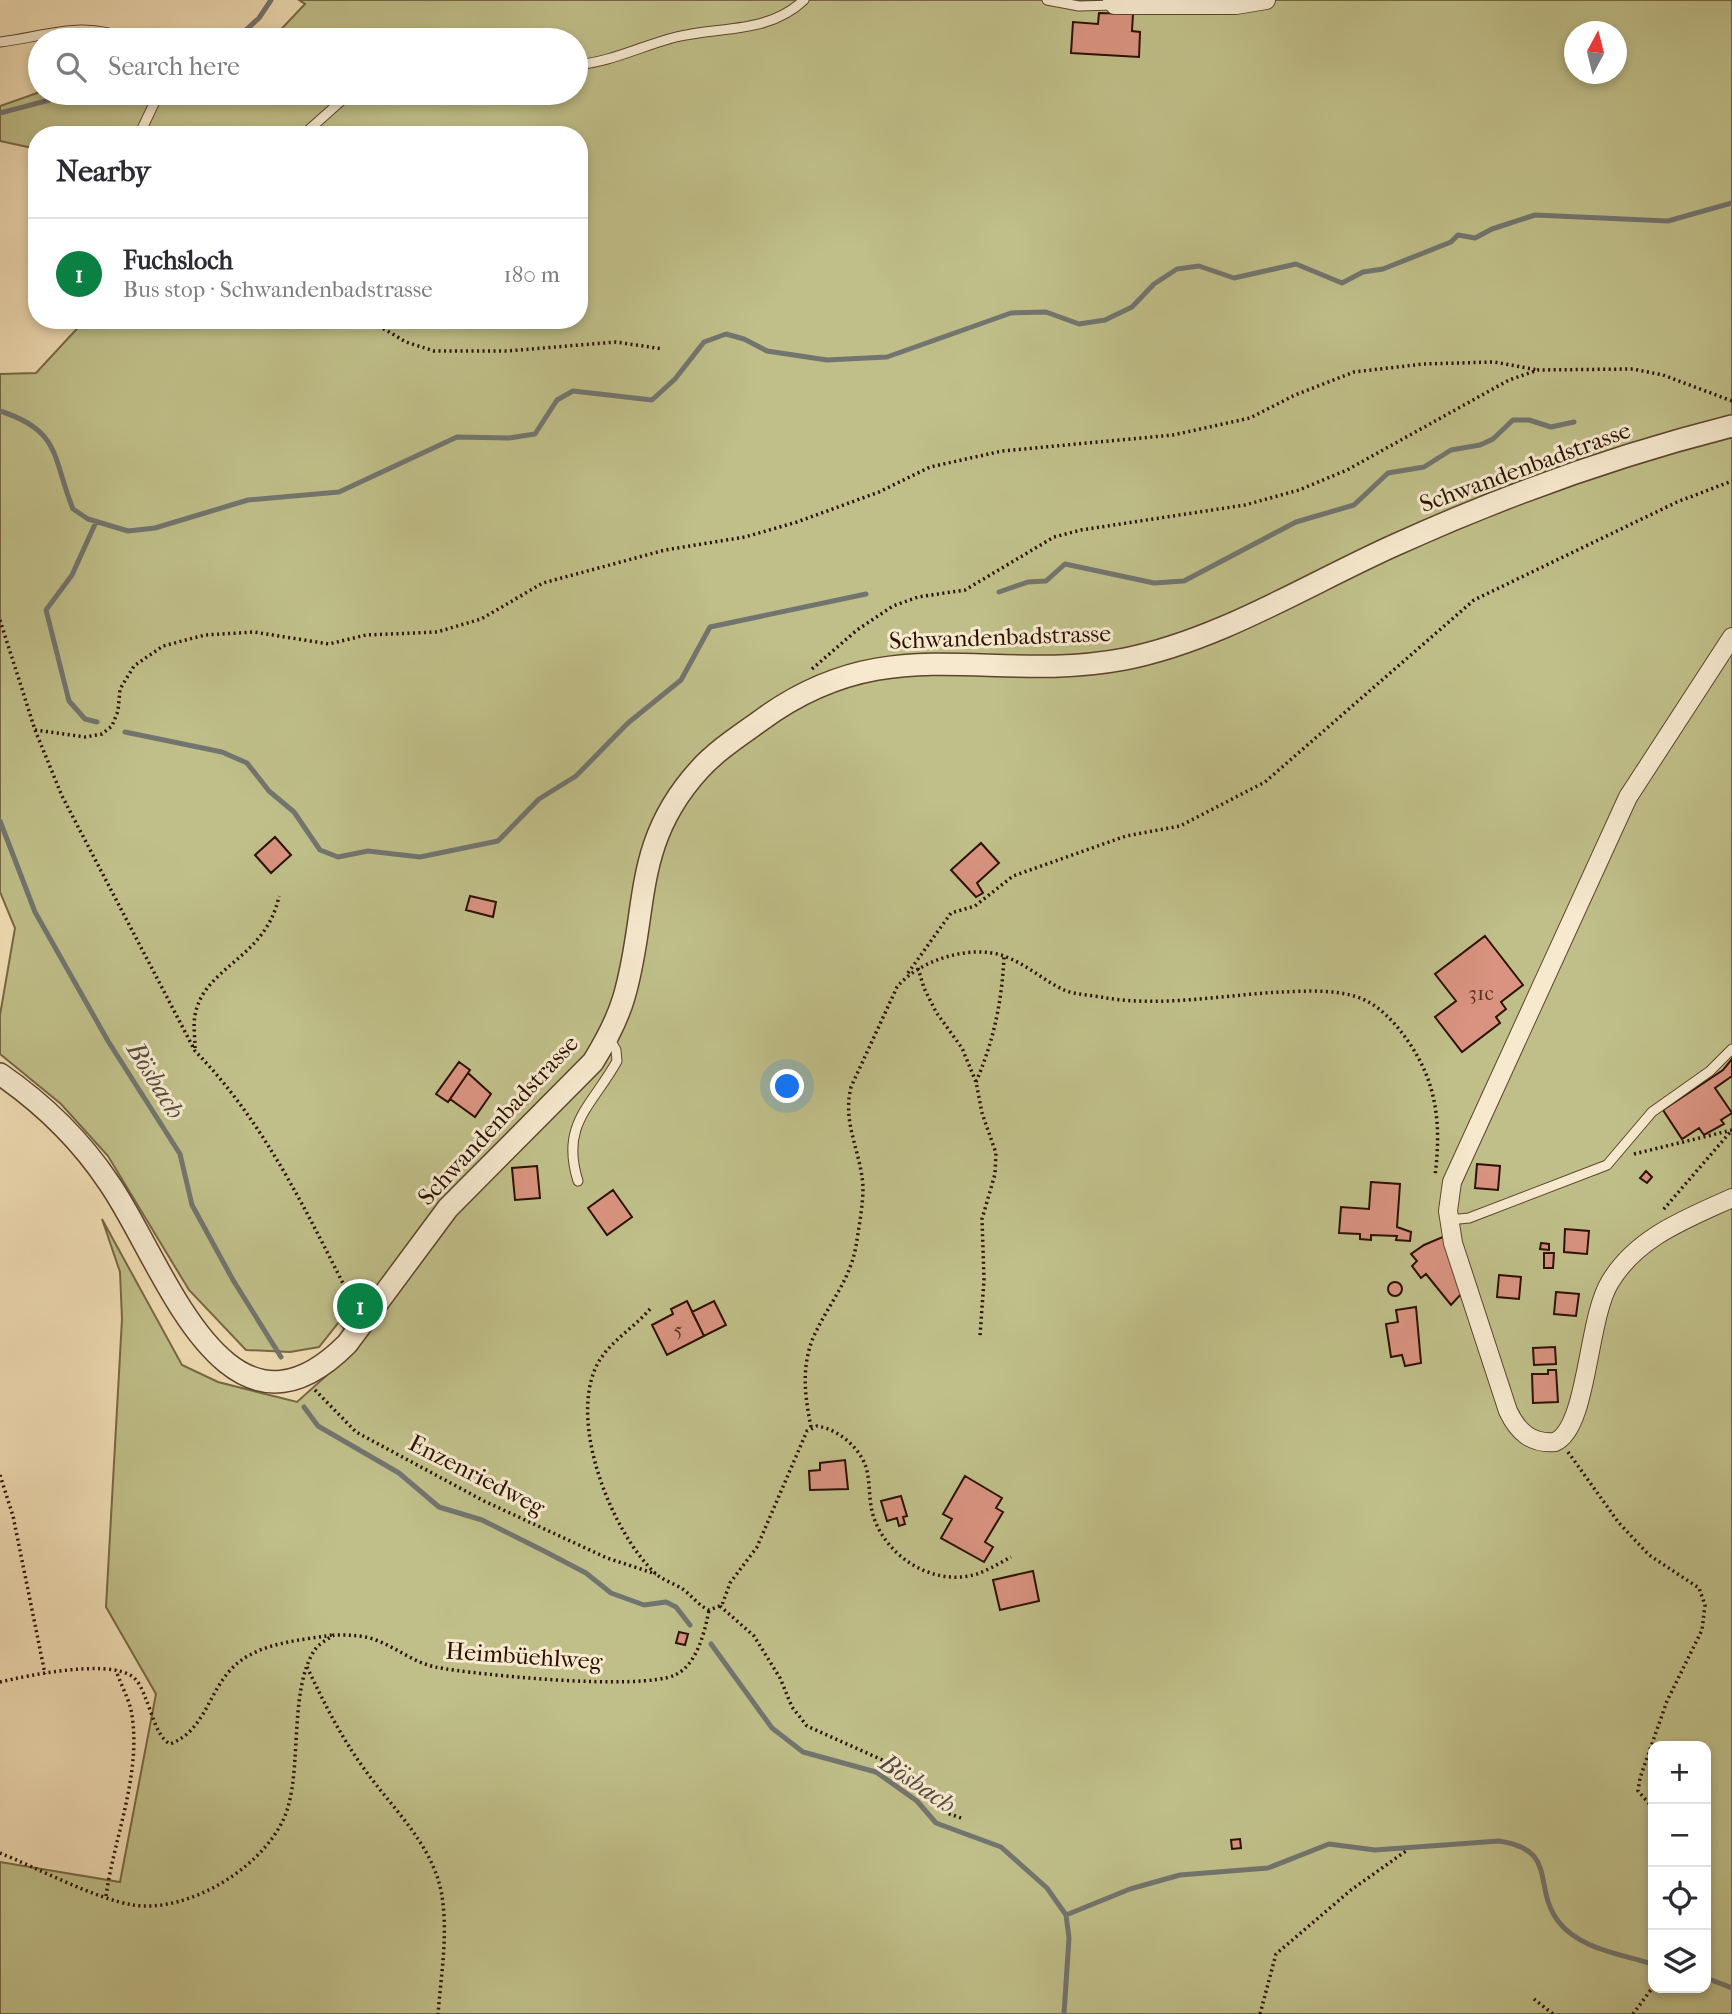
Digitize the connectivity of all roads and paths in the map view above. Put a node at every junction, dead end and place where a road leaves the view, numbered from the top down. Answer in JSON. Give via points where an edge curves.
{"nodes":[{"id":1,"x":804,"y":0,"type":"edge"},
{"id":2,"x":1047,"y":0,"type":"edge"},
{"id":3,"x":1266,"y":0,"type":"edge"},
{"id":4,"x":1113,"y":3,"type":"edge"},
{"id":5,"x":28,"y":37,"type":"edge"},
{"id":6,"x":0,"y":42,"type":"edge"},
{"id":7,"x":588,"y":63,"type":"edge"},
{"id":8,"x":153,"y":105,"type":"edge"},
{"id":9,"x":337,"y":105,"type":"edge"},
{"id":10,"x":143,"y":126,"type":"edge"},
{"id":11,"x":313,"y":126,"type":"edge"},
{"id":12,"x":384,"y":329,"type":"edge"},
{"id":13,"x":663,"y":349,"type":"dead end"},
{"id":14,"x":1538,"y":370,"type":"junction"},
{"id":15,"x":1732,"y":401,"type":"edge"},
{"id":16,"x":1732,"y":426,"type":"edge"},
{"id":17,"x":1732,"y":481,"type":"edge"},
{"id":18,"x":0,"y":620,"type":"edge"},
{"id":19,"x":1732,"y":637,"type":"edge"},
{"id":20,"x":807,"y":675,"type":"dead end"},
{"id":21,"x":35,"y":730,"type":"junction"},
{"id":22,"x":279,"y":896,"type":"dead end"},
{"id":23,"x":1004,"y":956,"type":"junction"},
{"id":24,"x":918,"y":968,"type":"junction"},
{"id":25,"x":907,"y":975,"type":"junction"},
{"id":26,"x":608,"y":1038,"type":"junction"},
{"id":27,"x":1732,"y":1049,"type":"edge"},
{"id":28,"x":195,"y":1051,"type":"junction"},
{"id":29,"x":0,"y":1074,"type":"edge"},
{"id":30,"x":976,"y":1082,"type":"junction"},
{"id":31,"x":1439,"y":1144,"type":"dead end"},
{"id":32,"x":1615,"y":1158,"type":"junction"},
{"id":33,"x":578,"y":1181,"type":"dead end"},
{"id":34,"x":1732,"y":1198,"type":"edge"},
{"id":35,"x":1449,"y":1220,"type":"junction"},
{"id":36,"x":1645,"y":1243,"type":"junction"},
{"id":37,"x":650,"y":1309,"type":"dead end"},
{"id":38,"x":363,"y":1322,"type":"junction"},
{"id":39,"x":980,"y":1336,"type":"dead end"},
{"id":40,"x":301,"y":1376,"type":"junction"},
{"id":41,"x":811,"y":1427,"type":"junction"},
{"id":42,"x":1561,"y":1439,"type":"junction"},
{"id":43,"x":0,"y":1475,"type":"edge"},
{"id":44,"x":1011,"y":1557,"type":"dead end"},
{"id":45,"x":657,"y":1575,"type":"junction"},
{"id":46,"x":720,"y":1606,"type":"junction"},
{"id":47,"x":709,"y":1611,"type":"junction"},
{"id":48,"x":334,"y":1634,"type":"junction"},
{"id":49,"x":307,"y":1667,"type":"junction"},
{"id":50,"x":116,"y":1670,"type":"junction"},
{"id":51,"x":45,"y":1675,"type":"junction"},
{"id":52,"x":0,"y":1682,"type":"edge"},
{"id":53,"x":1649,"y":1804,"type":"edge"},
{"id":54,"x":964,"y":1819,"type":"dead end"},
{"id":55,"x":1406,"y":1851,"type":"dead end"},
{"id":56,"x":0,"y":1853,"type":"edge"},
{"id":57,"x":106,"y":1896,"type":"junction"},
{"id":58,"x":1650,"y":1993,"type":"edge"},
{"id":59,"x":1534,"y":1999,"type":"dead end"},
{"id":60,"x":438,"y":2014,"type":"edge"},
{"id":61,"x":1260,"y":2014,"type":"edge"},
{"id":62,"x":1553,"y":2014,"type":"edge"},
{"id":63,"x":1633,"y":2014,"type":"edge"}],
"edges":[{"from":1,"to":7,"type":"lane","via":[[767,23],[677,37]]},
{"from":2,"to":4,"type":"lane","via":[[1079,6]]},
{"from":3,"to":4,"type":"street","via":[[1236,5]]},
{"from":5,"to":6,"type":"lane"},
{"from":8,"to":10,"type":"lane"},
{"from":9,"to":11,"type":"lane"},
{"from":12,"to":13,"type":"path","via":[[434,351],[507,351],[616,342]]},
{"from":14,"to":15,"type":"path","via":[[1633,369],[1663,375]]},
{"from":14,"to":20,"type":"path","via":[[1509,380],[1347,470],[1299,491],[1245,505],[1054,537],[965,590],[893,606],[856,630]]},
{"from":14,"to":21,"type":"path","via":[[1494,362],[1423,363],[1354,372],[1250,418],[1173,435],[1002,451],[942,464],[797,522],[542,583],[481,620],[437,632],[366,635],[329,644],[242,633],[205,635],[163,646],[134,666],[120,689],[112,726],[102,734],[85,737]]},
{"from":16,"to":26,"type":"street","name":"Schwandenbadstrasse","via":[[1668,443],[1434,527],[1222,627],[1154,652],[1084,664],[907,664],[870,669],[803,692],[716,754],[682,790],[667,814],[642,884],[626,989]]},
{"from":17,"to":25,"type":"path","via":[[1677,502],[1474,600],[1265,782],[1180,826],[1126,836],[1013,876],[975,906],[951,913]]},
{"from":18,"to":21,"type":"path"},
{"from":19,"to":35,"type":"street","via":[[1628,797],[1457,1168],[1449,1194]]},
{"from":21,"to":28,"type":"path","via":[[62,796]]},
{"from":22,"to":28,"type":"path","via":[[275,917],[261,939],[205,990],[195,1015]]},
{"from":23,"to":24,"type":"path","via":[[962,955]]},
{"from":23,"to":30,"type":"path","via":[[1001,1003]]},
{"from":23,"to":31,"type":"path","via":[[1066,991],[1116,999],[1166,1001],[1295,992],[1358,997],[1389,1018],[1416,1054],[1434,1098]]},
{"from":24,"to":25,"type":"path"},
{"from":24,"to":30,"type":"path","via":[[924,988],[962,1048]]},
{"from":25,"to":41,"type":"path","via":[[897,987],[847,1100],[848,1127],[863,1188],[853,1260],[813,1338],[808,1359],[804,1384]]},
{"from":26,"to":33,"type":"lane","via":[[617,1061],[588,1101],[571,1144]]},
{"from":26,"to":38,"type":"street","name":"Schwandenbadstrasse","via":[[568,1091],[448,1208]]},
{"from":27,"to":32,"type":"lane","via":[[1710,1071],[1652,1112]]},
{"from":28,"to":38,"type":"path","via":[[216,1073],[294,1188]]},
{"from":29,"to":40,"type":"street","name":"Schwandenbadstrasse","via":[[90,1157],[216,1356],[254,1378],[279,1381]]},
{"from":30,"to":39,"type":"path","via":[[996,1153],[982,1219],[985,1255]]},
{"from":32,"to":35,"type":"lane","via":[[1598,1170],[1469,1218]]},
{"from":32,"to":36,"type":"path","via":[[1731,1130],[1664,1209]]},
{"from":34,"to":36,"type":"street"},
{"from":35,"to":42,"type":"street","via":[[1514,1423],[1537,1441]]},
{"from":36,"to":42,"type":"street","via":[[1622,1266],[1602,1297],[1577,1415]]},
{"from":37,"to":45,"type":"path","name":"Enzenriedweg","via":[[608,1348],[596,1366],[588,1387],[586,1417],[590,1447],[608,1496]]},
{"from":38,"to":40,"type":"street","name":"Schwandenbadstrasse","via":[[335,1356]]},
{"from":40,"to":45,"type":"path","name":"Enzenriedweg","via":[[356,1432],[484,1502],[607,1558]]},
{"from":41,"to":44,"type":"path","via":[[839,1435],[863,1459],[873,1517],[884,1541],[910,1564],[943,1574],[975,1574]]},
{"from":41,"to":46,"type":"path","via":[[757,1546],[730,1583]]},
{"from":42,"to":53,"type":"path","via":[[1619,1523],[1649,1555],[1699,1588],[1705,1605],[1702,1630],[1667,1701],[1640,1778],[1638,1791]]},
{"from":43,"to":51,"type":"path","via":[[13,1516]]},
{"from":45,"to":47,"type":"path","name":"Enzenriedweg"},
{"from":46,"to":47,"type":"path"},
{"from":46,"to":54,"type":"path","via":[[754,1636],[807,1726],[889,1763],[944,1812]]},
{"from":47,"to":48,"type":"path","name":"Heimbüehlweg","via":[[705,1633],[692,1658],[678,1674],[660,1679],[600,1681],[446,1668],[415,1661],[377,1640]]},
{"from":48,"to":49,"type":"path","via":[[314,1649]]},
{"from":48,"to":50,"type":"path","name":"Heimbüehlweg","via":[[263,1647],[228,1672],[195,1728],[170,1744],[161,1739],[141,1686],[133,1676]]},
{"from":49,"to":57,"type":"path","via":[[288,1807],[261,1854],[233,1878],[166,1905],[131,1905]]},
{"from":49,"to":60,"type":"path","via":[[335,1725],[412,1828],[434,1870],[442,1896],[444,1939]]},
{"from":50,"to":51,"type":"path"},
{"from":50,"to":57,"type":"path","via":[[131,1710],[131,1773]]},
{"from":51,"to":52,"type":"path"},
{"from":55,"to":61,"type":"path","via":[[1351,1890],[1276,1955]]},
{"from":56,"to":57,"type":"path"},
{"from":58,"to":63,"type":"path"},
{"from":59,"to":62,"type":"path"}]}
